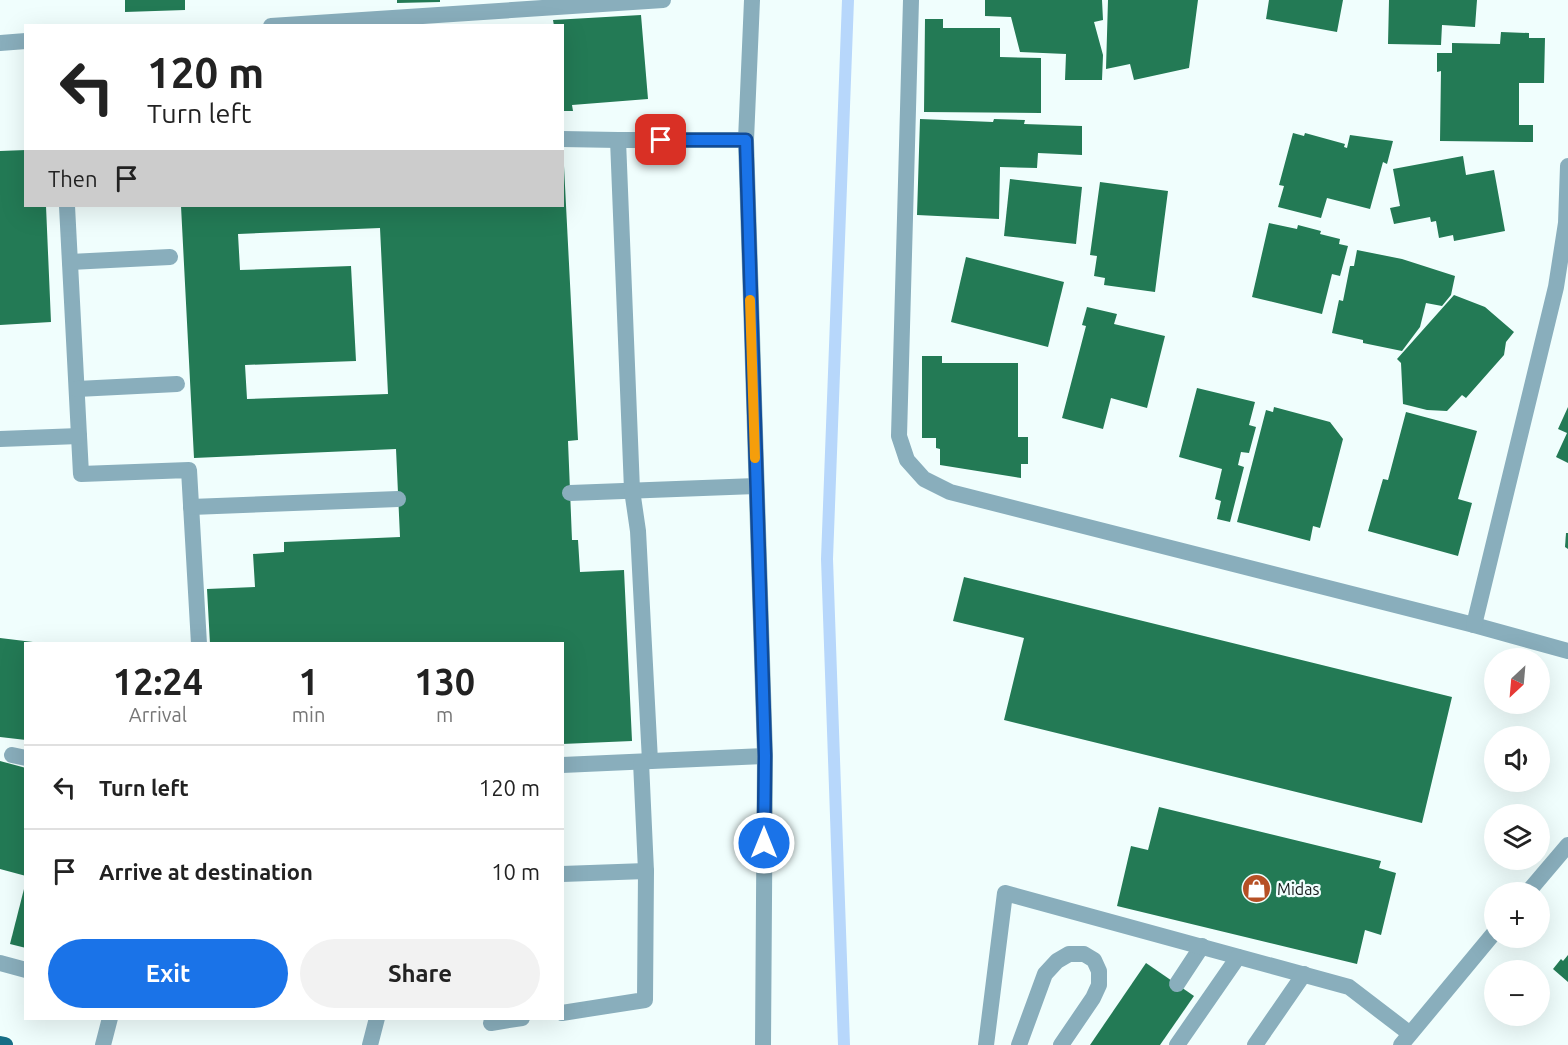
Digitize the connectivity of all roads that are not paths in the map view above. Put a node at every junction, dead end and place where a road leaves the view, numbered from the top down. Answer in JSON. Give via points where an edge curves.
{"nodes":[{"id":1,"x":663,"y":0,"type":"edge"},
{"id":2,"x":752,"y":0,"type":"edge"},
{"id":3,"x":911,"y":0,"type":"edge"},
{"id":4,"x":301,"y":24,"type":"edge"},
{"id":5,"x":24,"y":41,"type":"edge"},
{"id":6,"x":0,"y":43,"type":"edge"},
{"id":7,"x":564,"y":139,"type":"edge"},
{"id":8,"x":618,"y":140,"type":"junction"},
{"id":9,"x":746,"y":140,"type":"junction"},
{"id":10,"x":1568,"y":166,"type":"edge"},
{"id":11,"x":67,"y":207,"type":"edge"},
{"id":12,"x":170,"y":257,"type":"dead end"},
{"id":13,"x":70,"y":262,"type":"junction"},
{"id":14,"x":177,"y":384,"type":"dead end"},
{"id":15,"x":76,"y":389,"type":"junction"},
{"id":16,"x":79,"y":436,"type":"junction"},
{"id":17,"x":0,"y":440,"type":"edge"},
{"id":18,"x":756,"y":486,"type":"junction"},
{"id":19,"x":632,"y":490,"type":"junction"},
{"id":20,"x":570,"y":493,"type":"dead end"},
{"id":21,"x":398,"y":499,"type":"dead end"},
{"id":22,"x":191,"y":507,"type":"junction"},
{"id":23,"x":1474,"y":625,"type":"junction"},
{"id":24,"x":199,"y":642,"type":"edge"},
{"id":25,"x":1568,"y":651,"type":"edge"},
{"id":26,"x":765,"y":756,"type":"junction"},
{"id":27,"x":646,"y":762,"type":"junction"},
{"id":28,"x":564,"y":765,"type":"edge"},
{"id":29,"x":1568,"y":844,"type":"edge"},
{"id":30,"x":646,"y":871,"type":"junction"},
{"id":31,"x":564,"y":874,"type":"edge"},
{"id":32,"x":1536,"y":882,"type":"edge"},
{"id":33,"x":1484,"y":945,"type":"edge"},
{"id":34,"x":1202,"y":946,"type":"junction"},
{"id":35,"x":1238,"y":957,"type":"junction"},
{"id":36,"x":0,"y":963,"type":"edge"},
{"id":37,"x":24,"y":969,"type":"edge"},
{"id":38,"x":1304,"y":974,"type":"junction"},
{"id":39,"x":1177,"y":984,"type":"dead end"},
{"id":40,"x":564,"y":1012,"type":"edge"},
{"id":41,"x":109,"y":1020,"type":"edge"},
{"id":42,"x":376,"y":1020,"type":"edge"},
{"id":43,"x":510,"y":1020,"type":"edge"},
{"id":44,"x":491,"y":1023,"type":"dead end"},
{"id":45,"x":1405,"y":1039,"type":"edge"},
{"id":46,"x":0,"y":1044,"type":"edge"},
{"id":47,"x":5,"y":1045,"type":"edge"},
{"id":48,"x":103,"y":1045,"type":"edge"},
{"id":49,"x":370,"y":1045,"type":"edge"},
{"id":50,"x":763,"y":1045,"type":"edge"},
{"id":51,"x":986,"y":1045,"type":"edge"},
{"id":52,"x":1019,"y":1045,"type":"edge"},
{"id":53,"x":1061,"y":1045,"type":"edge"},
{"id":54,"x":1177,"y":1045,"type":"edge"},
{"id":55,"x":1255,"y":1045,"type":"edge"}],
"edges":[{"from":1,"to":4,"type":"street"},
{"from":2,"to":9,"type":"street"},
{"from":3,"to":23,"type":"street","via":[[899,436],[907,460],[924,479],[950,492]]},
{"from":5,"to":6,"type":"street"},
{"from":7,"to":8,"type":"street"},
{"from":8,"to":9,"type":"street"},
{"from":8,"to":19,"type":"street"},
{"from":9,"to":18,"type":"street"},
{"from":10,"to":23,"type":"street","via":[[1566,223],[1556,287]]},
{"from":11,"to":13,"type":"street"},
{"from":12,"to":13,"type":"street"},
{"from":13,"to":15,"type":"street"},
{"from":14,"to":15,"type":"street"},
{"from":15,"to":16,"type":"street"},
{"from":16,"to":17,"type":"street"},
{"from":16,"to":22,"type":"street","via":[[81,474],[189,470]]},
{"from":18,"to":19,"type":"street"},
{"from":18,"to":26,"type":"street"},
{"from":19,"to":20,"type":"street"},
{"from":19,"to":27,"type":"street","via":[[638,531]]},
{"from":21,"to":22,"type":"street"},
{"from":22,"to":24,"type":"street"},
{"from":23,"to":25,"type":"street"},
{"from":26,"to":27,"type":"street"},
{"from":26,"to":50,"type":"street"},
{"from":27,"to":28,"type":"street"},
{"from":27,"to":30,"type":"street"},
{"from":29,"to":32,"type":"street"},
{"from":30,"to":31,"type":"street"},
{"from":30,"to":40,"type":"street","via":[[645,1000]]},
{"from":33,"to":45,"type":"street"},
{"from":34,"to":35,"type":"street"},
{"from":34,"to":39,"type":"street"},
{"from":34,"to":51,"type":"street","via":[[1005,893]]},
{"from":35,"to":38,"type":"street"},
{"from":35,"to":54,"type":"street"},
{"from":36,"to":37,"type":"street"},
{"from":38,"to":45,"type":"street","via":[[1349,987]]},
{"from":38,"to":55,"type":"street"},
{"from":41,"to":48,"type":"street"},
{"from":42,"to":49,"type":"street"},
{"from":43,"to":44,"type":"street"},
{"from":46,"to":47,"type":"main road"},
{"from":52,"to":53,"type":"street","via":[[1045,974],[1069,954],[1084,954],[1094,960],[1099,985]]}]}
